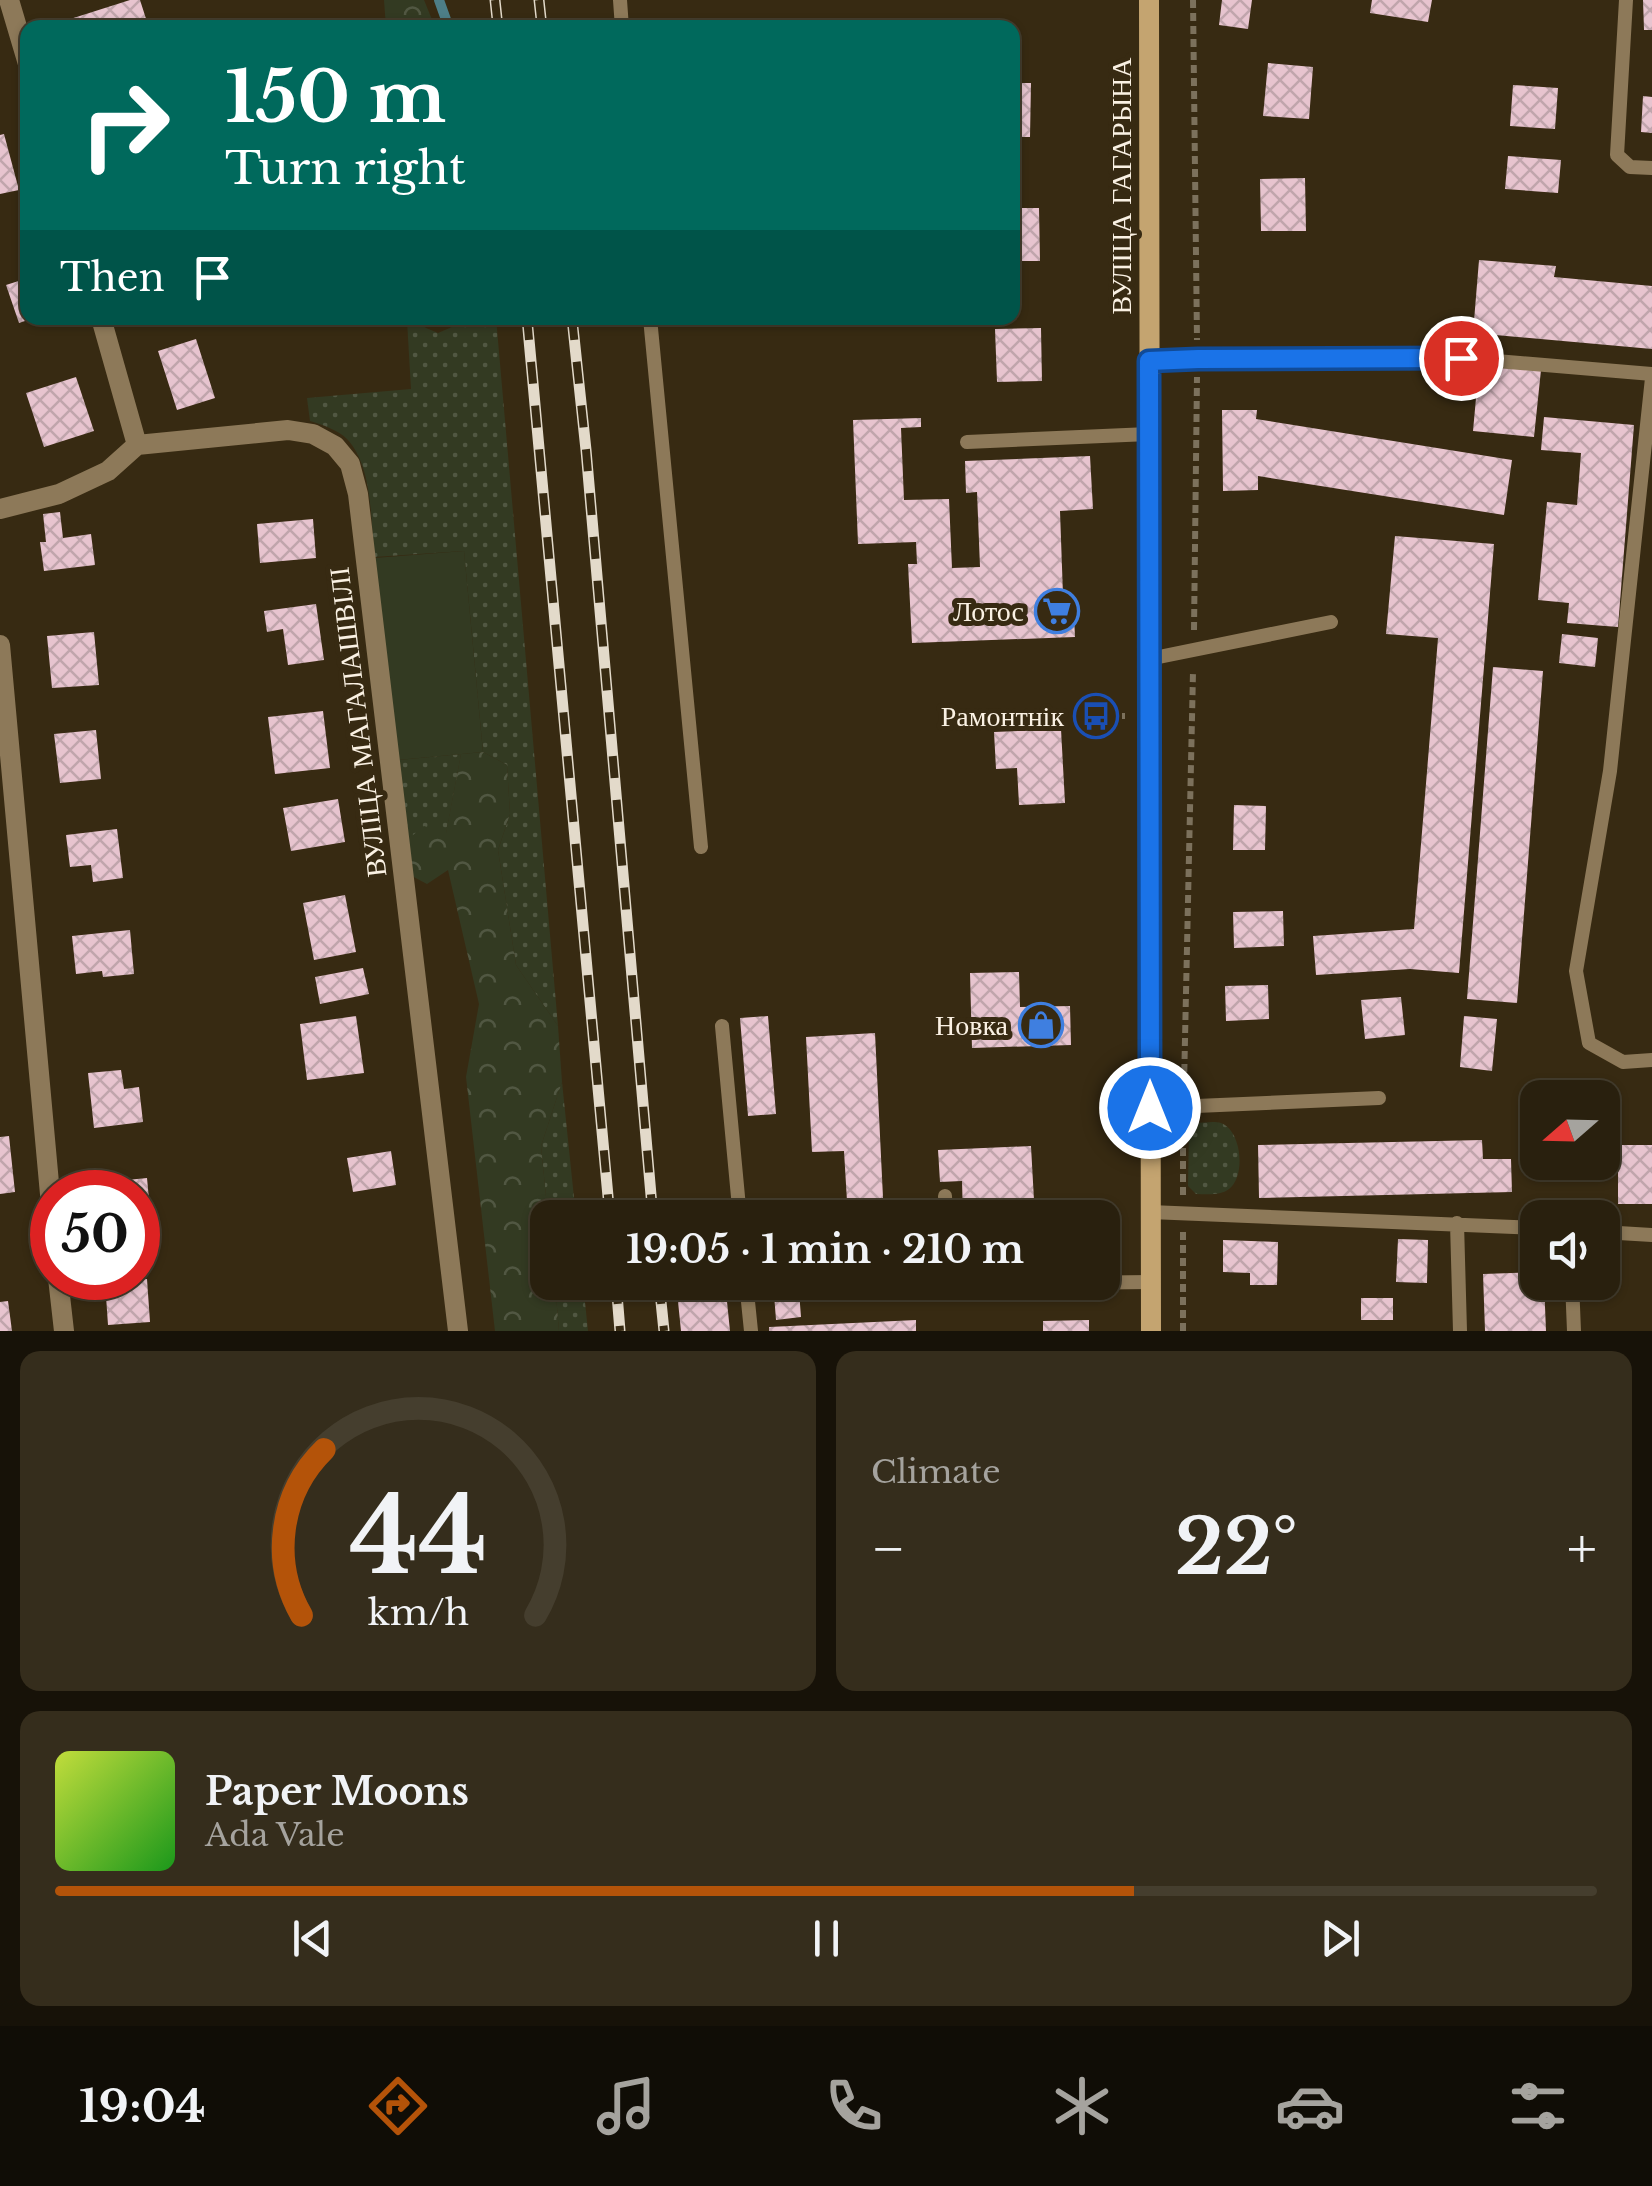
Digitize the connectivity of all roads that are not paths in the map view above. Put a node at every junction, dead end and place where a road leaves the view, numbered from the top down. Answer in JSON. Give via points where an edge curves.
{"nodes":[{"id":1,"x":9,"y":0,"type":"edge"},
{"id":2,"x":1148,"y":0,"type":"edge"},
{"id":3,"x":1626,"y":0,"type":"edge"},
{"id":4,"x":20,"y":37,"type":"edge"},
{"id":5,"x":1652,"y":168,"type":"edge"},
{"id":6,"x":103,"y":325,"type":"edge"},
{"id":7,"x":651,"y":325,"type":"edge"},
{"id":8,"x":1149,"y":361,"type":"junction"},
{"id":9,"x":1652,"y":376,"type":"edge"},
{"id":10,"x":1149,"y":434,"type":"junction"},
{"id":11,"x":967,"y":442,"type":"dead end"},
{"id":12,"x":138,"y":446,"type":"junction"},
{"id":13,"x":0,"y":509,"type":"edge"},
{"id":14,"x":1331,"y":622,"type":"dead end"},
{"id":15,"x":0,"y":645,"type":"edge"},
{"id":16,"x":1149,"y":658,"type":"junction"},
{"id":17,"x":702,"y":848,"type":"dead end"},
{"id":18,"x":10,"y":874,"type":"edge"},
{"id":19,"x":722,"y":1026,"type":"dead end"},
{"id":20,"x":1652,"y":1060,"type":"edge"},
{"id":21,"x":1379,"y":1098,"type":"dead end"},
{"id":22,"x":1150,"y":1108,"type":"junction"},
{"id":23,"x":46,"y":1170,"type":"edge"},
{"id":24,"x":945,"y":1196,"type":"dead end"},
{"id":25,"x":738,"y":1200,"type":"edge"},
{"id":26,"x":945,"y":1200,"type":"edge"},
{"id":27,"x":1150,"y":1212,"type":"junction"},
{"id":28,"x":1456,"y":1224,"type":"junction"},
{"id":29,"x":1520,"y":1227,"type":"edge"},
{"id":30,"x":1620,"y":1233,"type":"edge"},
{"id":31,"x":1652,"y":1235,"type":"edge"},
{"id":32,"x":1120,"y":1282,"type":"edge"},
{"id":33,"x":1151,"y":1282,"type":"junction"},
{"id":34,"x":60,"y":1300,"type":"edge"},
{"id":35,"x":748,"y":1300,"type":"edge"},
{"id":36,"x":1573,"y":1300,"type":"edge"},
{"id":37,"x":64,"y":1331,"type":"edge"},
{"id":38,"x":458,"y":1331,"type":"edge"},
{"id":39,"x":751,"y":1331,"type":"edge"},
{"id":40,"x":1151,"y":1331,"type":"edge"},
{"id":41,"x":1460,"y":1331,"type":"edge"},
{"id":42,"x":1574,"y":1331,"type":"edge"}],
"edges":[{"from":1,"to":4,"type":"street"},
{"from":2,"to":8,"type":"main road","name":"ВУЛІЦА ГАГАРЫНА"},
{"from":3,"to":5,"type":"lane","via":[[1617,155],[1630,167]]},
{"from":6,"to":12,"type":"street"},
{"from":7,"to":17,"type":"lane"},
{"from":8,"to":9,"type":"lane","via":[[1461,358]]},
{"from":8,"to":10,"type":"main road","name":"ВУЛІЦА ГАГАРЫНА"},
{"from":9,"to":20,"type":"lane","via":[[1610,771],[1576,971],[1589,1044],[1624,1062]]},
{"from":10,"to":11,"type":"lane"},
{"from":10,"to":16,"type":"main road","name":"ВУЛІЦА ГАГАРЫНА"},
{"from":12,"to":13,"type":"street","via":[[108,471],[59,494]]},
{"from":12,"to":38,"type":"street","name":"ВУЛІЦА МАГАЛАШВІЛІ","via":[[288,430],[335,446],[350,464]]},
{"from":14,"to":16,"type":"lane"},
{"from":15,"to":18,"type":"street"},
{"from":16,"to":22,"type":"main road","name":"ВУЛІЦА ГАГАРЫНА"},
{"from":18,"to":23,"type":"street"},
{"from":19,"to":25,"type":"lane"},
{"from":21,"to":22,"type":"lane"},
{"from":22,"to":27,"type":"main road","name":"ВУЛІЦА ГАГАРЫНА"},
{"from":24,"to":26,"type":"lane"},
{"from":27,"to":28,"type":"lane"},
{"from":27,"to":33,"type":"main road","name":"ВУЛІЦА ГАГАРЫНА"},
{"from":28,"to":29,"type":"lane"},
{"from":28,"to":41,"type":"lane"},
{"from":30,"to":31,"type":"lane"},
{"from":32,"to":33,"type":"lane"},
{"from":33,"to":40,"type":"main road","name":"ВУЛІЦА ГАГАРЫНА"},
{"from":34,"to":37,"type":"street"},
{"from":35,"to":39,"type":"lane"},
{"from":36,"to":42,"type":"lane"}]}
